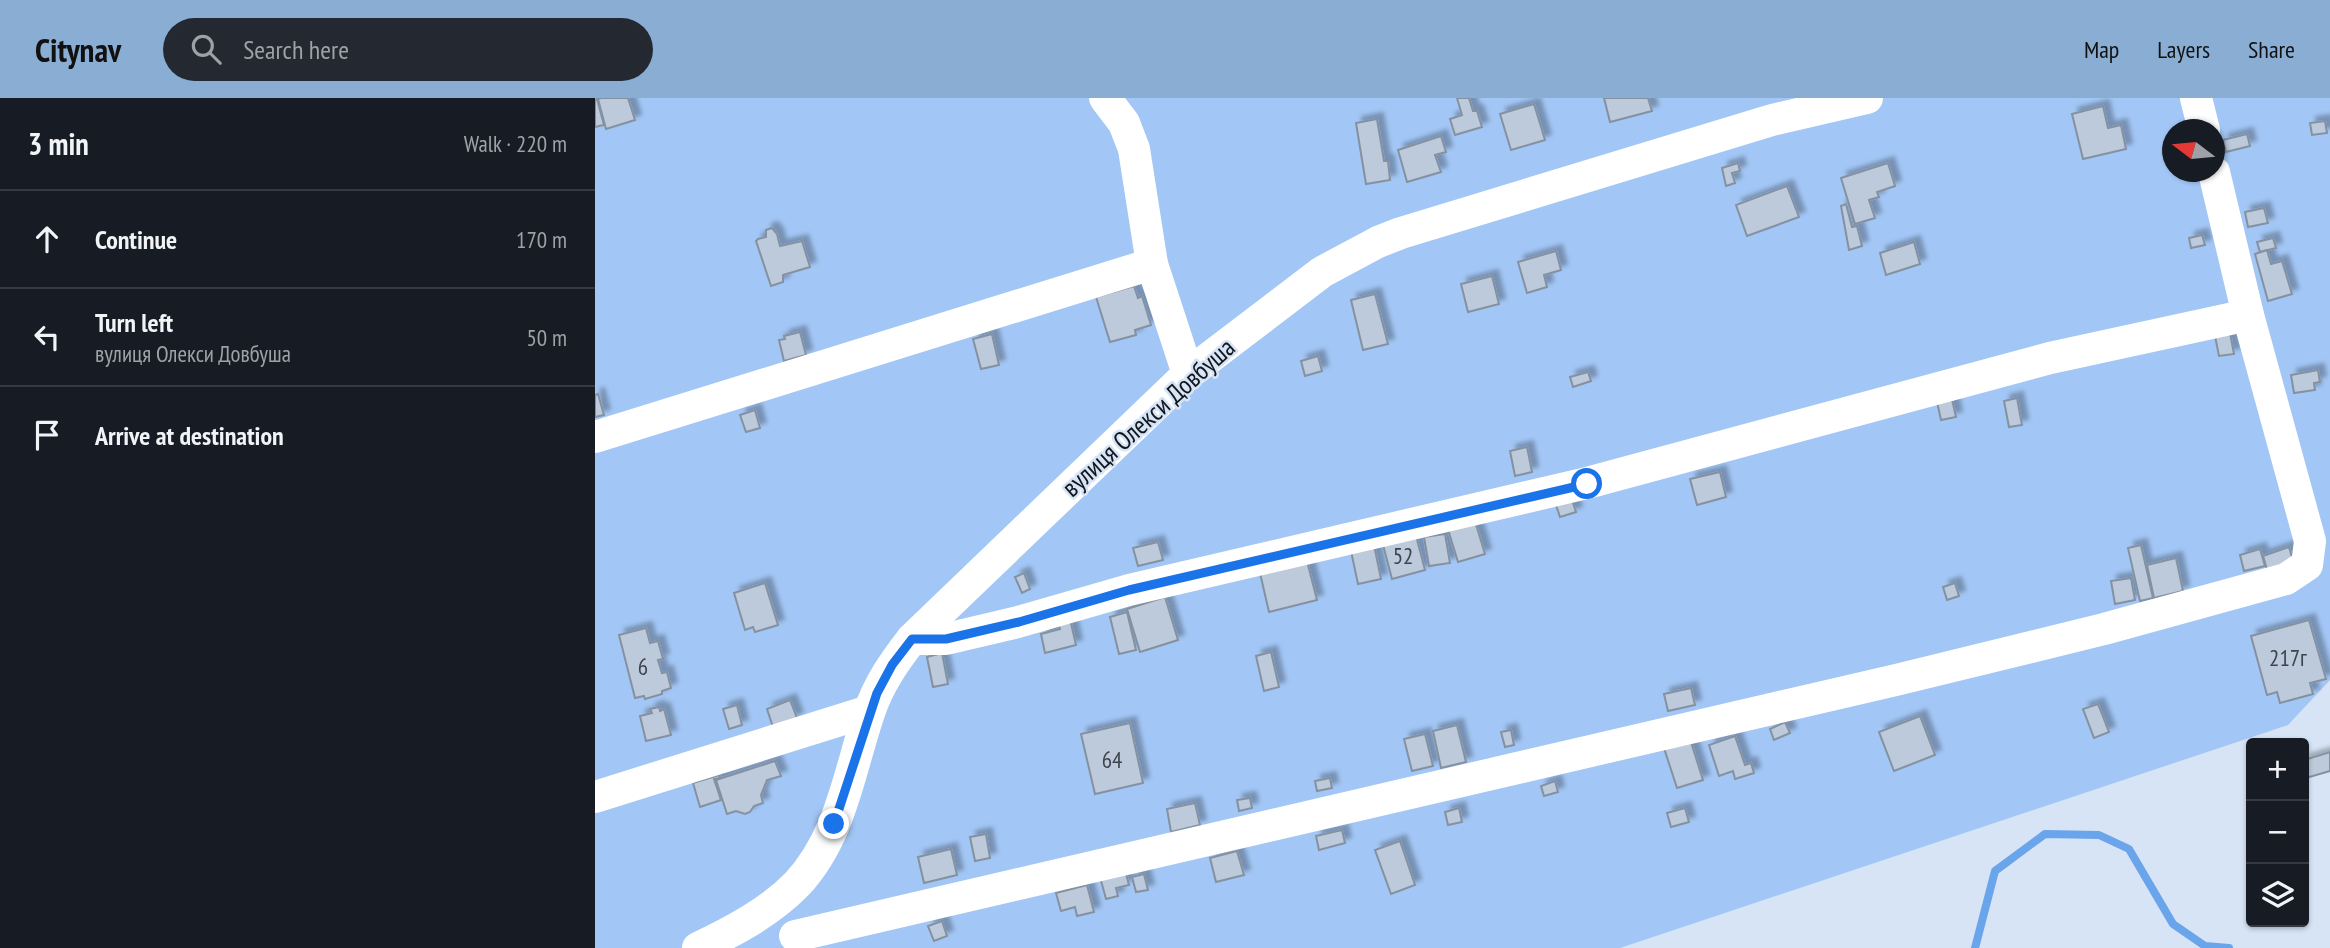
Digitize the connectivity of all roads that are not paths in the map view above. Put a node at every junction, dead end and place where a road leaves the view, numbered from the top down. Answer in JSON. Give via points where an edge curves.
{"nodes":[{"id":1,"x":1105,"y":98,"type":"edge"},
{"id":2,"x":1867,"y":98,"type":"edge"},
{"id":3,"x":2196,"y":98,"type":"edge"},
{"id":4,"x":2201,"y":119,"type":"edge"},
{"id":5,"x":2216,"y":182,"type":"edge"},
{"id":6,"x":1152,"y":264,"type":"junction"},
{"id":7,"x":2248,"y":315,"type":"junction"},
{"id":8,"x":1188,"y":374,"type":"junction"},
{"id":9,"x":595,"y":437,"type":"edge"},
{"id":10,"x":912,"y":639,"type":"junction"},
{"id":11,"x":869,"y":711,"type":"junction"},
{"id":12,"x":595,"y":797,"type":"edge"},
{"id":13,"x":778,"y":901,"type":"junction"},
{"id":14,"x":797,"y":942,"type":"edge"},
{"id":15,"x":698,"y":948,"type":"edge"}],
"edges":[{"from":1,"to":6,"type":"street","via":[[1124,123],[1134,149]]},
{"from":2,"to":8,"type":"street","name":"вулиця Олекси Довбуша","via":[[1772,120],[1389,237],[1322,272]]},
{"from":3,"to":4,"type":"street"},
{"from":5,"to":7,"type":"street"},
{"from":6,"to":8,"type":"street"},
{"from":6,"to":9,"type":"street"},
{"from":7,"to":10,"type":"street","via":[[2050,358],[1587,484],[1129,590],[1019,622],[946,639]]},
{"from":7,"to":14,"type":"street","via":[[2310,541],[2307,565],[2286,579],[1909,677]]},
{"from":8,"to":10,"type":"street","name":"вулиця Олекси Довбуша"},
{"from":10,"to":11,"type":"street","name":"вулиця Олекси Довбуша","via":[[892,665]]},
{"from":11,"to":12,"type":"street"},
{"from":11,"to":13,"type":"street","name":"вулиця Олекси Довбуша","via":[[834,824],[812,866]]},
{"from":13,"to":14,"type":"street"},
{"from":13,"to":15,"type":"street","name":"вулиця Олекси Довбуша"}]}
